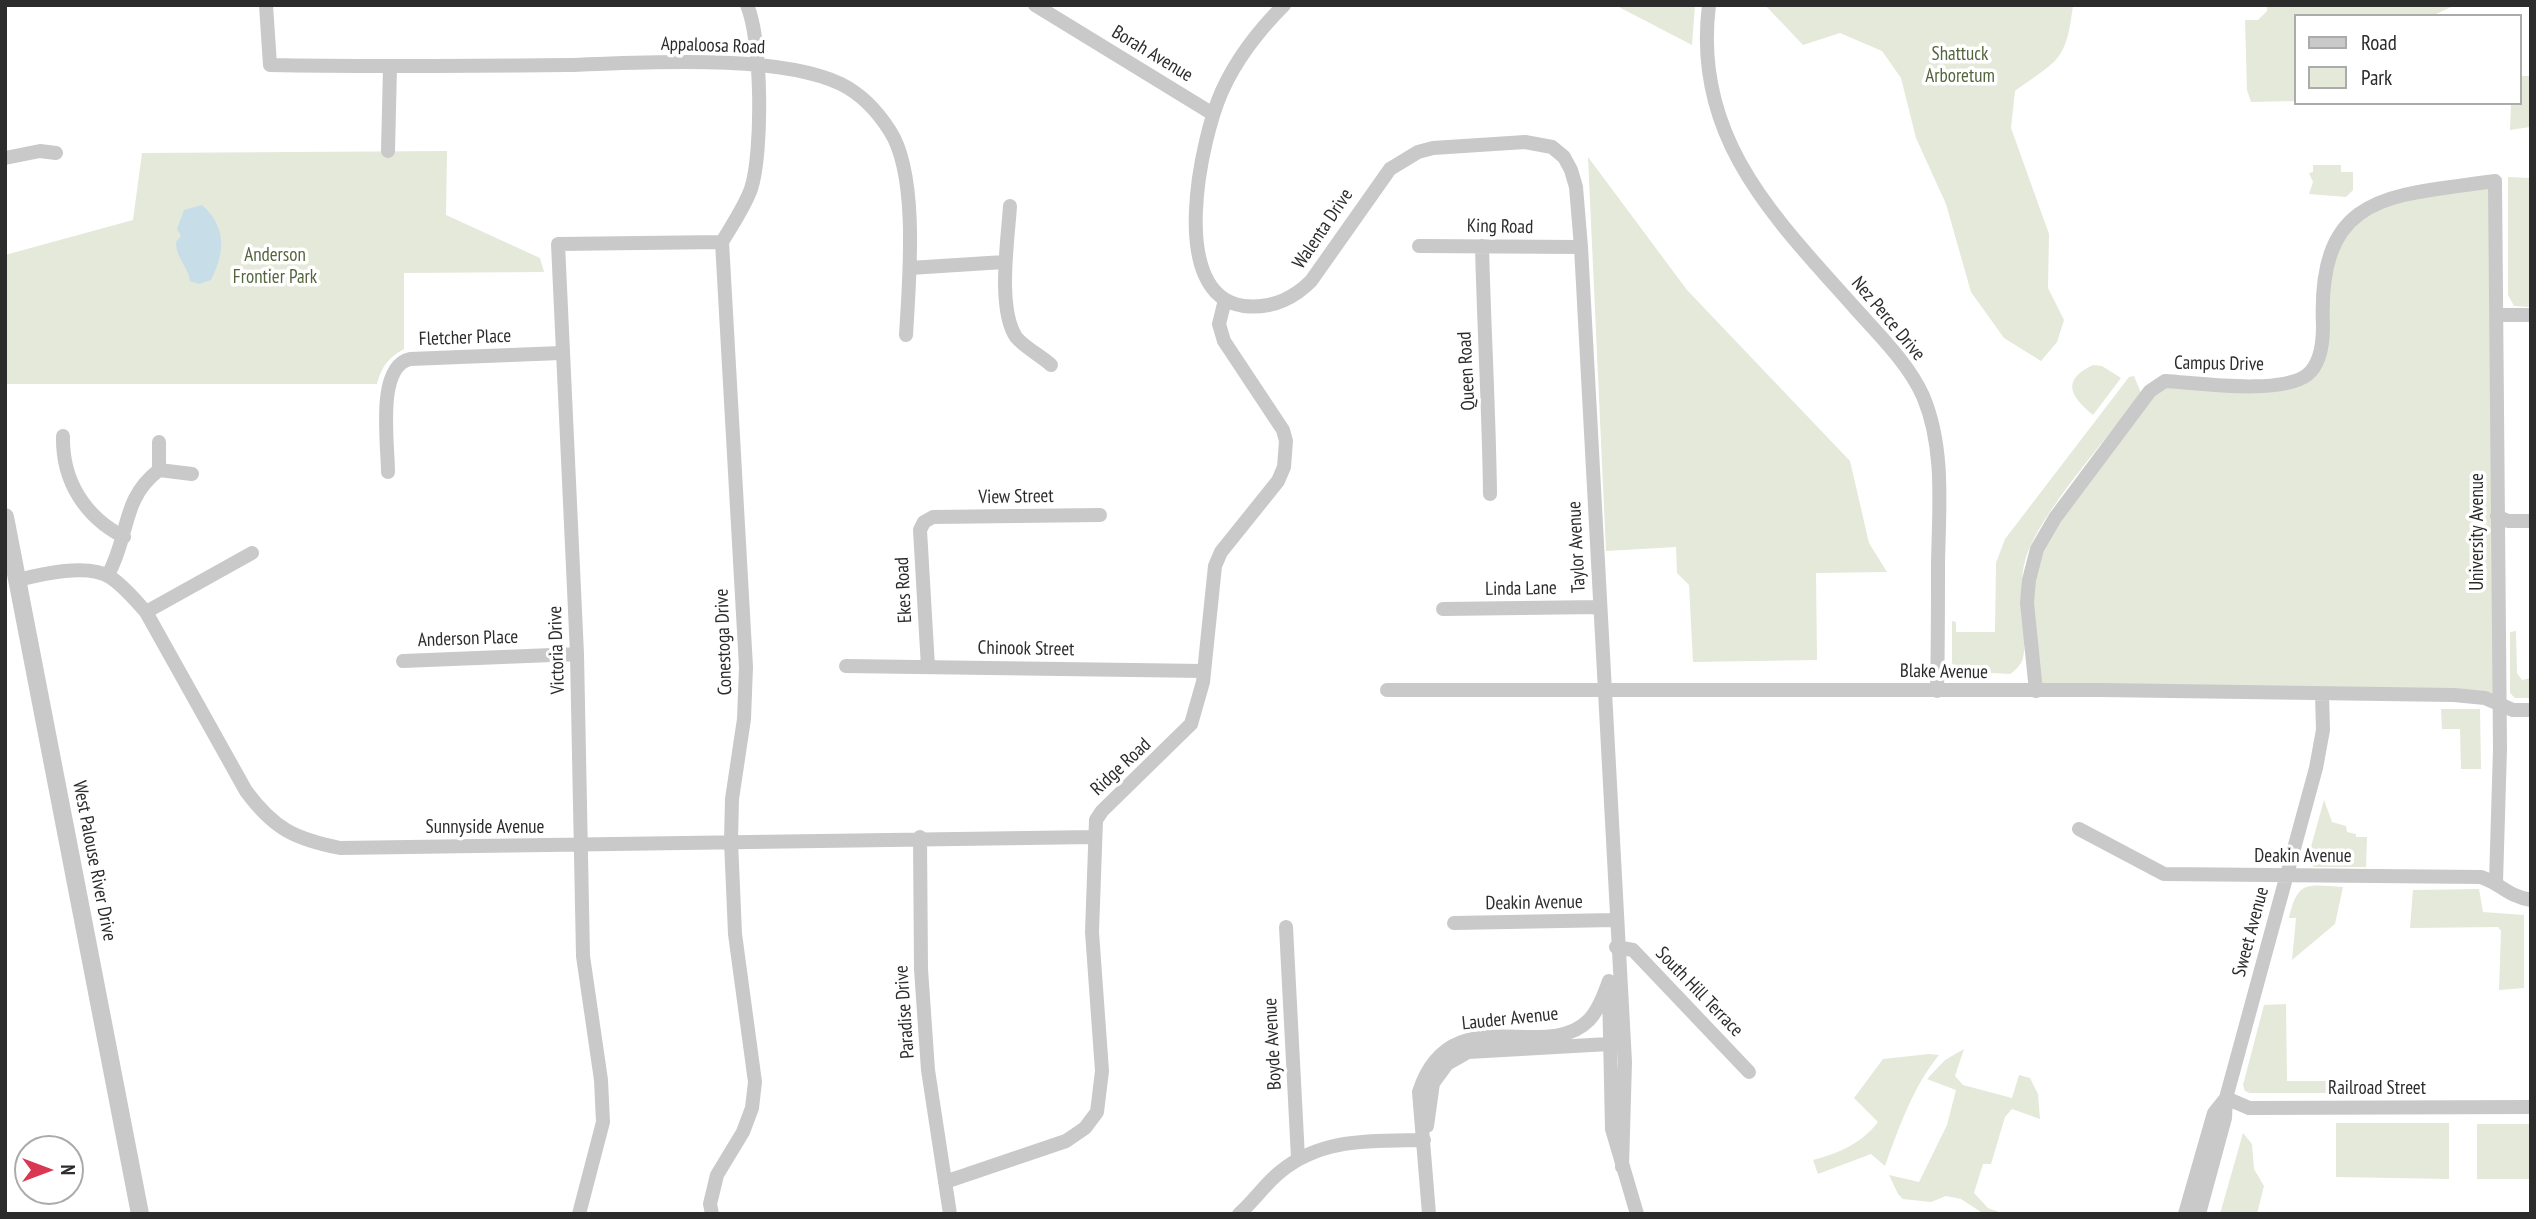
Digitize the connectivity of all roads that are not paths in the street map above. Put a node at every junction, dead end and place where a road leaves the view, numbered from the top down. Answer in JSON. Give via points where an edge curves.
{"nodes":[{"id":1,"x":266,"y":5,"type":"edge"},
{"id":2,"x":747,"y":5,"type":"edge"},
{"id":3,"x":1035,"y":5,"type":"edge"},
{"id":4,"x":1284,"y":5,"type":"edge"},
{"id":5,"x":1709,"y":5,"type":"edge"},
{"id":6,"x":757,"y":66,"type":"junction"},
{"id":7,"x":390,"y":67,"type":"junction"},
{"id":8,"x":1213,"y":114,"type":"junction"},
{"id":9,"x":1557,"y":150,"type":"joint"},
{"id":10,"x":388,"y":151,"type":"dead end"},
{"id":11,"x":56,"y":153,"type":"dead end"},
{"id":12,"x":5,"y":158,"type":"edge"},
{"id":13,"x":2495,"y":181,"type":"joint"},
{"id":14,"x":1010,"y":206,"type":"dead end"},
{"id":15,"x":722,"y":242,"type":"junction"},
{"id":16,"x":1419,"y":246,"type":"dead end"},
{"id":17,"x":1482,"y":246,"type":"junction"},
{"id":18,"x":1581,"y":247,"type":"junction"},
{"id":19,"x":1004,"y":262,"type":"junction"},
{"id":20,"x":909,"y":268,"type":"junction"},
{"id":21,"x":1225,"y":300,"type":"junction"},
{"id":22,"x":2497,"y":315,"type":"junction"},
{"id":23,"x":2531,"y":315,"type":"edge"},
{"id":24,"x":906,"y":335,"type":"dead end"},
{"id":25,"x":561,"y":354,"type":"junction"},
{"id":26,"x":1051,"y":365,"type":"dead end"},
{"id":27,"x":63,"y":436,"type":"dead end"},
{"id":28,"x":159,"y":442,"type":"dead end"},
{"id":29,"x":159,"y":470,"type":"junction"},
{"id":30,"x":388,"y":472,"type":"dead end"},
{"id":31,"x":192,"y":474,"type":"dead end"},
{"id":32,"x":1490,"y":494,"type":"dead end"},
{"id":33,"x":1100,"y":515,"type":"dead end"},
{"id":34,"x":2497,"y":516,"type":"junction"},
{"id":35,"x":5,"y":517,"type":"edge"},
{"id":36,"x":933,"y":517,"type":"joint"},
{"id":37,"x":2531,"y":521,"type":"edge"},
{"id":38,"x":124,"y":537,"type":"junction"},
{"id":39,"x":252,"y":553,"type":"dead end"},
{"id":40,"x":108,"y":575,"type":"junction"},
{"id":41,"x":18,"y":580,"type":"junction"},
{"id":42,"x":1600,"y":607,"type":"junction"},
{"id":43,"x":1443,"y":609,"type":"dead end"},
{"id":44,"x":146,"y":612,"type":"junction"},
{"id":45,"x":577,"y":654,"type":"junction"},
{"id":46,"x":403,"y":661,"type":"dead end"},
{"id":47,"x":846,"y":666,"type":"dead end"},
{"id":48,"x":928,"y":667,"type":"junction"},
{"id":49,"x":1204,"y":671,"type":"junction"},
{"id":50,"x":1604,"y":689,"type":"junction"},
{"id":51,"x":1387,"y":690,"type":"dead end"},
{"id":52,"x":1937,"y":691,"type":"junction"},
{"id":53,"x":2036,"y":691,"type":"junction"},
{"id":54,"x":2322,"y":694,"type":"junction"},
{"id":55,"x":2498,"y":705,"type":"junction"},
{"id":56,"x":2531,"y":710,"type":"edge"},
{"id":57,"x":2079,"y":829,"type":"dead end"},
{"id":58,"x":1094,"y":836,"type":"junction"},
{"id":59,"x":920,"y":837,"type":"junction"},
{"id":60,"x":731,"y":841,"type":"junction"},
{"id":61,"x":580,"y":846,"type":"junction"},
{"id":62,"x":2287,"y":876,"type":"junction"},
{"id":63,"x":2496,"y":882,"type":"junction"},
{"id":64,"x":2531,"y":900,"type":"edge"},
{"id":65,"x":1615,"y":920,"type":"junction"},
{"id":66,"x":1454,"y":923,"type":"dead end"},
{"id":67,"x":1286,"y":927,"type":"dead end"},
{"id":68,"x":1616,"y":947,"type":"junction"},
{"id":69,"x":1609,"y":981,"type":"junction"},
{"id":70,"x":1622,"y":1016,"type":"junction"},
{"id":71,"x":1609,"y":1044,"type":"junction"},
{"id":72,"x":1749,"y":1072,"type":"dead end"},
{"id":73,"x":2226,"y":1098,"type":"junction"},
{"id":74,"x":2531,"y":1107,"type":"edge"},
{"id":75,"x":1424,"y":1140,"type":"junction"},
{"id":76,"x":1298,"y":1158,"type":"junction"},
{"id":77,"x":1622,"y":1167,"type":"junction"},
{"id":78,"x":945,"y":1182,"type":"junction"},
{"id":79,"x":140,"y":1214,"type":"edge"},
{"id":80,"x":579,"y":1214,"type":"edge"},
{"id":81,"x":712,"y":1214,"type":"edge"},
{"id":82,"x":950,"y":1214,"type":"edge"},
{"id":83,"x":1238,"y":1214,"type":"edge"},
{"id":84,"x":1429,"y":1214,"type":"edge"},
{"id":85,"x":1637,"y":1214,"type":"edge"},
{"id":86,"x":2185,"y":1214,"type":"edge"},
{"id":87,"x":2199,"y":1214,"type":"edge"}],
"edges":[{"from":1,"to":7,"type":"street","name":"Appaloosa Road","via":[[270,65]]},
{"from":2,"to":6,"type":"street"},
{"from":3,"to":8,"type":"street","name":"Borah Avenue"},
{"from":4,"to":8,"type":"street","via":[[1237,65]]},
{"from":5,"to":52,"type":"street","name":"Nez Perce Drive","via":[[1707,41],[1716,105],[1747,178],[1770,213],[1895,352],[1922,394],[1934,425],[1939,518]]},
{"from":6,"to":7,"type":"street","name":"Appaloosa Road"},
{"from":6,"to":15,"type":"street","via":[[753,176]]},
{"from":6,"to":20,"type":"street","name":"Appaloosa Road","via":[[840,84],[877,112],[892,133],[903,166]]},
{"from":7,"to":10,"type":"street"},
{"from":8,"to":21,"type":"street","via":[[1200,170],[1197,239],[1207,281]]},
{"from":9,"to":18,"type":"street","name":"Taylor Avenue","via":[[1576,187]]},
{"from":9,"to":21,"type":"street","name":"Walenta Drive","via":[[1525,142],[1418,152],[1390,169],[1376,185],[1300,292],[1261,308]]},
{"from":11,"to":12,"type":"street","via":[[40,151]]},
{"from":13,"to":22,"type":"street","name":"University Avenue"},
{"from":13,"to":53,"type":"street","name":"Campus Drive","via":[[2382,200],[2346,225],[2325,269],[2323,341],[2309,374],[2276,384],[2165,381],[2150,391],[2037,549],[2027,603]]},
{"from":14,"to":19,"type":"street"},
{"from":15,"to":25,"type":"street","name":"Victoria Drive","via":[[558,244]]},
{"from":15,"to":60,"type":"street","name":"Conestoga Drive","via":[[746,667]]},
{"from":16,"to":17,"type":"street","name":"King Road"},
{"from":17,"to":18,"type":"street","name":"King Road"},
{"from":17,"to":32,"type":"street","name":"Queen Road"},
{"from":18,"to":42,"type":"street","name":"Taylor Avenue"},
{"from":19,"to":20,"type":"street"},
{"from":19,"to":26,"type":"street","via":[[1016,336]]},
{"from":20,"to":24,"type":"street","name":"Appaloosa Road"},
{"from":21,"to":49,"type":"street","name":"Ridge Road","via":[[1221,334],[1283,430],[1286,453],[1278,481],[1215,566]]},
{"from":22,"to":23,"type":"street"},
{"from":22,"to":34,"type":"street","name":"University Avenue"},
{"from":25,"to":30,"type":"street","name":"Fletcher Place","via":[[410,359],[396,365],[388,381]]},
{"from":25,"to":45,"type":"street","name":"Victoria Drive"},
{"from":27,"to":38,"type":"street","via":[[63,453],[76,493],[103,526]]},
{"from":28,"to":29,"type":"street"},
{"from":29,"to":31,"type":"street"},
{"from":29,"to":38,"type":"street","via":[[134,495]]},
{"from":33,"to":36,"type":"street","name":"View Street"},
{"from":34,"to":37,"type":"street"},
{"from":34,"to":55,"type":"street","name":"University Avenue"},
{"from":35,"to":41,"type":"street","name":"West Palouse River Drive"},
{"from":36,"to":48,"type":"street","name":"Ekes Road","via":[[920,530]]},
{"from":38,"to":40,"type":"street"},
{"from":39,"to":44,"type":"street"},
{"from":40,"to":41,"type":"street","via":[[65,571]]},
{"from":40,"to":44,"type":"street","name":"Sunnyside Avenue"},
{"from":41,"to":79,"type":"street","name":"West Palouse River Drive"},
{"from":42,"to":43,"type":"street","name":"Linda Lane"},
{"from":42,"to":50,"type":"street","name":"Taylor Avenue"},
{"from":44,"to":61,"type":"street","name":"Sunnyside Avenue","via":[[246,791],[281,829],[306,841],[340,848]]},
{"from":45,"to":46,"type":"street","name":"Anderson Place"},
{"from":45,"to":61,"type":"street","name":"Victoria Drive"},
{"from":47,"to":48,"type":"street","name":"Chinook Street"},
{"from":48,"to":49,"type":"street","name":"Chinook Street"},
{"from":49,"to":58,"type":"street","name":"Ridge Road","via":[[1191,724],[1102,811]]},
{"from":50,"to":51,"type":"street","name":"Blake Avenue"},
{"from":50,"to":52,"type":"street","name":"Blake Avenue"},
{"from":50,"to":65,"type":"street","name":"Taylor Avenue"},
{"from":52,"to":53,"type":"street","name":"Blake Avenue"},
{"from":53,"to":54,"type":"street","name":"Blake Avenue"},
{"from":54,"to":55,"type":"street","name":"Blake Avenue","via":[[2454,695],[2484,698]]},
{"from":54,"to":62,"type":"street","name":"Sweet Avenue","via":[[2319,755]]},
{"from":55,"to":56,"type":"street","name":"Blake Avenue"},
{"from":55,"to":63,"type":"street","name":"University Avenue"},
{"from":57,"to":62,"type":"street","name":"Deakin Avenue","via":[[2164,874]]},
{"from":58,"to":59,"type":"street","name":"Sunnyside Avenue"},
{"from":58,"to":78,"type":"street","name":"Ridge Road","via":[[1092,932],[1102,1071],[1097,1112],[1066,1141]]},
{"from":59,"to":60,"type":"street","name":"Sunnyside Avenue"},
{"from":59,"to":78,"type":"street","name":"Paradise Drive","via":[[928,1070]]},
{"from":60,"to":61,"type":"street","name":"Sunnyside Avenue"},
{"from":60,"to":81,"type":"street","name":"Conestoga Drive","via":[[735,934],[755,1082],[743,1132],[717,1175]]},
{"from":61,"to":80,"type":"street","name":"Victoria Drive","via":[[583,956],[603,1122]]},
{"from":62,"to":63,"type":"street","name":"Deakin Avenue","via":[[2481,877]]},
{"from":62,"to":73,"type":"street","name":"Sweet Avenue"},
{"from":63,"to":64,"type":"street","name":"Deakin Avenue","via":[[2511,897]]},
{"from":65,"to":66,"type":"street","name":"Deakin Avenue"},
{"from":65,"to":68,"type":"street","name":"Taylor Avenue"},
{"from":67,"to":76,"type":"street","name":"Boyde Avenue"},
{"from":68,"to":69,"type":"street","name":"Taylor Avenue"},
{"from":68,"to":70,"type":"street","name":"Taylor Avenue"},
{"from":68,"to":72,"type":"street","name":"South Hill Terrace","via":[[1633,950]]},
{"from":69,"to":71,"type":"street","name":"Taylor Avenue"},
{"from":69,"to":75,"type":"street","name":"Lauder Avenue","via":[[1597,1010],[1574,1031],[1482,1038],[1449,1048],[1424,1076],[1419,1092]]},
{"from":70,"to":71,"type":"street","name":"Taylor Avenue"},
{"from":70,"to":77,"type":"street","name":"Taylor Avenue"},
{"from":71,"to":75,"type":"street","name":"Lauder Avenue","via":[[1468,1052],[1447,1064],[1433,1083]]},
{"from":71,"to":77,"type":"street","name":"Taylor Avenue","via":[[1612,1129]]},
{"from":73,"to":74,"type":"street","name":"Railroad Street","via":[[2249,1108]]},
{"from":73,"to":86,"type":"street","name":"Sweet Avenue","via":[[2214,1113]]},
{"from":73,"to":87,"type":"street","name":"Sweet Avenue","via":[[2225,1118]]},
{"from":75,"to":76,"type":"street","via":[[1357,1141]]},
{"from":75,"to":84,"type":"street","name":"Lauder Avenue"},
{"from":76,"to":83,"type":"street"},
{"from":77,"to":85,"type":"street","name":"Taylor Avenue"},
{"from":78,"to":82,"type":"street"}]}
